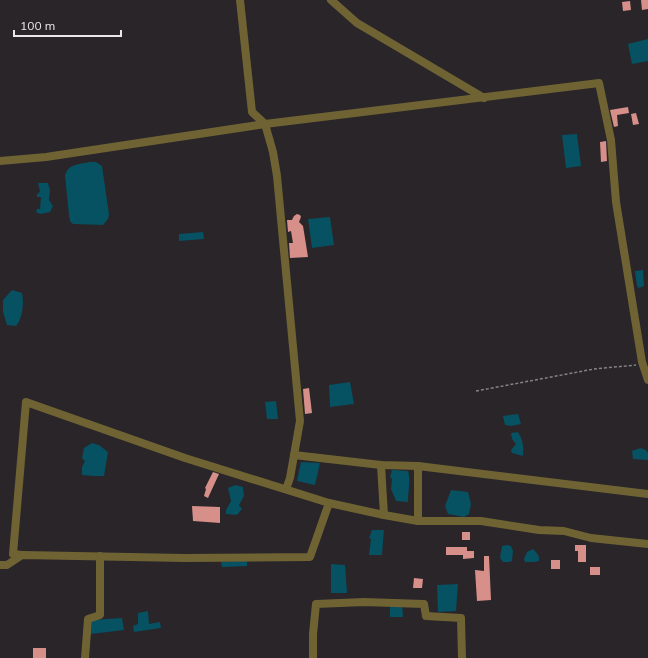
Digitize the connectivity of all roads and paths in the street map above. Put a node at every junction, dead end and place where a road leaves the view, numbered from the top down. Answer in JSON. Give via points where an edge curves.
{"nodes":[{"id":1,"x":240,"y":0,"type":"edge"},
{"id":2,"x":331,"y":0,"type":"edge"},
{"id":3,"x":484,"y":98,"type":"junction"},
{"id":4,"x":265,"y":124,"type":"junction"},
{"id":5,"x":0,"y":160,"type":"edge"},
{"id":6,"x":642,"y":362,"type":"junction"},
{"id":7,"x":648,"y":380,"type":"edge"},
{"id":8,"x":476,"y":391,"type":"dead end"},
{"id":9,"x":294,"y":455,"type":"junction"},
{"id":10,"x":381,"y":465,"type":"junction"},
{"id":11,"x":418,"y":466,"type":"junction"},
{"id":12,"x":286,"y":489,"type":"junction"},
{"id":13,"x":648,"y":494,"type":"edge"},
{"id":14,"x":329,"y":503,"type":"junction"},
{"id":15,"x":384,"y":515,"type":"junction"},
{"id":16,"x":418,"y":521,"type":"junction"},
{"id":17,"x":648,"y":544,"type":"edge"},
{"id":18,"x":22,"y":554,"type":"junction"},
{"id":19,"x":100,"y":556,"type":"junction"},
{"id":20,"x":0,"y":565,"type":"edge"},
{"id":21,"x":85,"y":658,"type":"edge"},
{"id":22,"x":313,"y":658,"type":"edge"},
{"id":23,"x":462,"y":658,"type":"edge"}],
"edges":[{"from":1,"to":4,"type":"street","via":[[252,112]]},
{"from":2,"to":3,"type":"street","via":[[357,23]]},
{"from":3,"to":4,"type":"street"},
{"from":3,"to":6,"type":"street","via":[[599,82],[611,140],[616,202]]},
{"from":4,"to":5,"type":"street","via":[[46,157]]},
{"from":4,"to":9,"type":"street","via":[[277,176],[300,422]]},
{"from":6,"to":7,"type":"street"},
{"from":6,"to":8,"type":"path"},
{"from":9,"to":10,"type":"street"},
{"from":9,"to":12,"type":"street"},
{"from":10,"to":11,"type":"street"},
{"from":10,"to":15,"type":"street"},
{"from":11,"to":13,"type":"street"},
{"from":11,"to":16,"type":"street"},
{"from":12,"to":14,"type":"street"},
{"from":12,"to":18,"type":"street","via":[[185,458],[26,402],[13,554]]},
{"from":14,"to":15,"type":"street"},
{"from":14,"to":19,"type":"street","via":[[310,557]]},
{"from":15,"to":16,"type":"street"},
{"from":16,"to":17,"type":"street","via":[[481,521]]},
{"from":18,"to":19,"type":"street"},
{"from":18,"to":20,"type":"street","via":[[7,565]]},
{"from":19,"to":21,"type":"street","via":[[100,615],[88,619]]},
{"from":22,"to":23,"type":"street","via":[[316,604],[364,602],[424,604],[426,616],[461,618]]}]}
